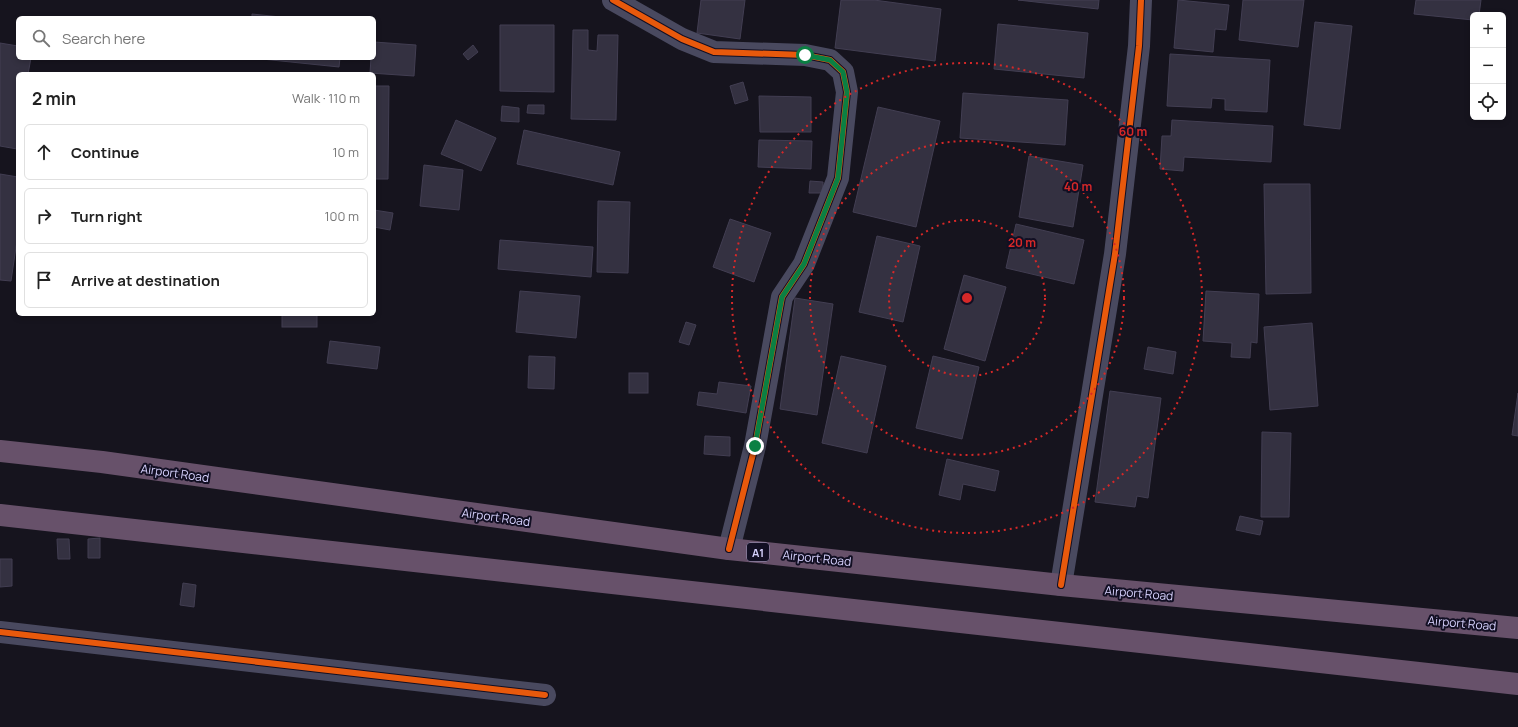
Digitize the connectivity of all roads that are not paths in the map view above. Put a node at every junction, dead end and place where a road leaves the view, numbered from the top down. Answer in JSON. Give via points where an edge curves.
{"nodes":[{"id":1,"x":613,"y":0,"type":"edge"},
{"id":2,"x":1141,"y":0,"type":"edge"},
{"id":3,"x":0,"y":451,"type":"edge"},
{"id":4,"x":0,"y":515,"type":"edge"},
{"id":5,"x":729,"y":549,"type":"junction"},
{"id":6,"x":1061,"y":585,"type":"junction"},
{"id":7,"x":1518,"y":628,"type":"edge"},
{"id":8,"x":0,"y":632,"type":"edge"},
{"id":9,"x":1518,"y":684,"type":"edge"},
{"id":10,"x":546,"y":694,"type":"dead end"}],
"edges":[{"from":1,"to":5,"type":"street","via":[[682,39],[714,52],[805,55],[830,60],[843,72],[847,92],[838,178],[804,264],[782,297],[755,446]]},
{"from":2,"to":6,"type":"street","via":[[1139,46],[1115,254]]},
{"from":3,"to":5,"type":"highway","name":"Airport Road","number":"A1","via":[[102,462]]},
{"from":4,"to":9,"type":"highway"},
{"from":5,"to":6,"type":"highway","name":"Airport Road","number":"A1"},
{"from":6,"to":7,"type":"highway","name":"Airport Road","number":"A1"},
{"from":8,"to":10,"type":"street"}]}
